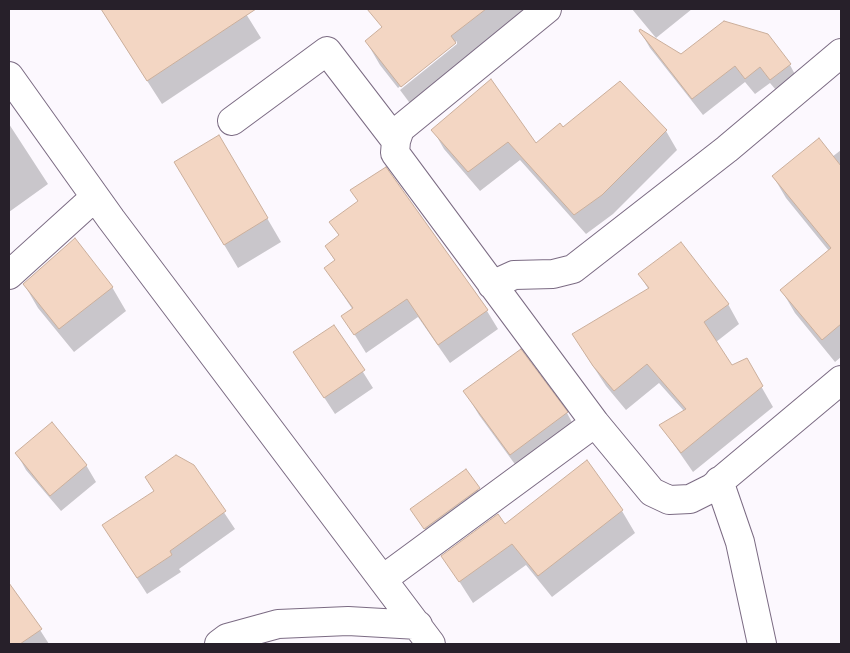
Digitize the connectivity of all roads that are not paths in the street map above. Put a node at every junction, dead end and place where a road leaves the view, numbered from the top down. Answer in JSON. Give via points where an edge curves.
{"nodes":[{"id":1,"x":547,"y":9,"type":"edge"},
{"id":2,"x":841,"y":53,"type":"edge"},
{"id":3,"x":9,"y":76,"type":"edge"},
{"id":4,"x":232,"y":121,"type":"dead end"},
{"id":5,"x":396,"y":141,"type":"junction"},
{"id":6,"x":95,"y":197,"type":"junction"},
{"id":7,"x":9,"y":275,"type":"edge"},
{"id":8,"x":492,"y":285,"type":"junction"},
{"id":9,"x":841,"y":380,"type":"edge"},
{"id":10,"x":595,"y":423,"type":"junction"},
{"id":11,"x":719,"y":481,"type":"junction"},
{"id":12,"x":383,"y":579,"type":"junction"},
{"id":13,"x":424,"y":635,"type":"edge"},
{"id":14,"x":219,"y":644,"type":"edge"},
{"id":15,"x":762,"y":644,"type":"edge"}],
"edges":[{"from":1,"to":5,"type":"street","via":[[400,129]]},
{"from":2,"to":8,"type":"street","via":[[727,149],[573,269],[553,274],[514,275]]},
{"from":3,"to":6,"type":"street"},
{"from":4,"to":5,"type":"street","via":[[327,51]]},
{"from":5,"to":8,"type":"street","via":[[395,153]]},
{"from":6,"to":7,"type":"street"},
{"from":6,"to":12,"type":"street"},
{"from":8,"to":10,"type":"street"},
{"from":9,"to":11,"type":"street"},
{"from":10,"to":11,"type":"street","via":[[652,492],[669,500],[690,499]]},
{"from":10,"to":12,"type":"street"},
{"from":11,"to":15,"type":"street","via":[[740,542]]},
{"from":12,"to":13,"type":"street"},
{"from":13,"to":14,"type":"street","via":[[348,621],[278,624],[227,638]]}]}
